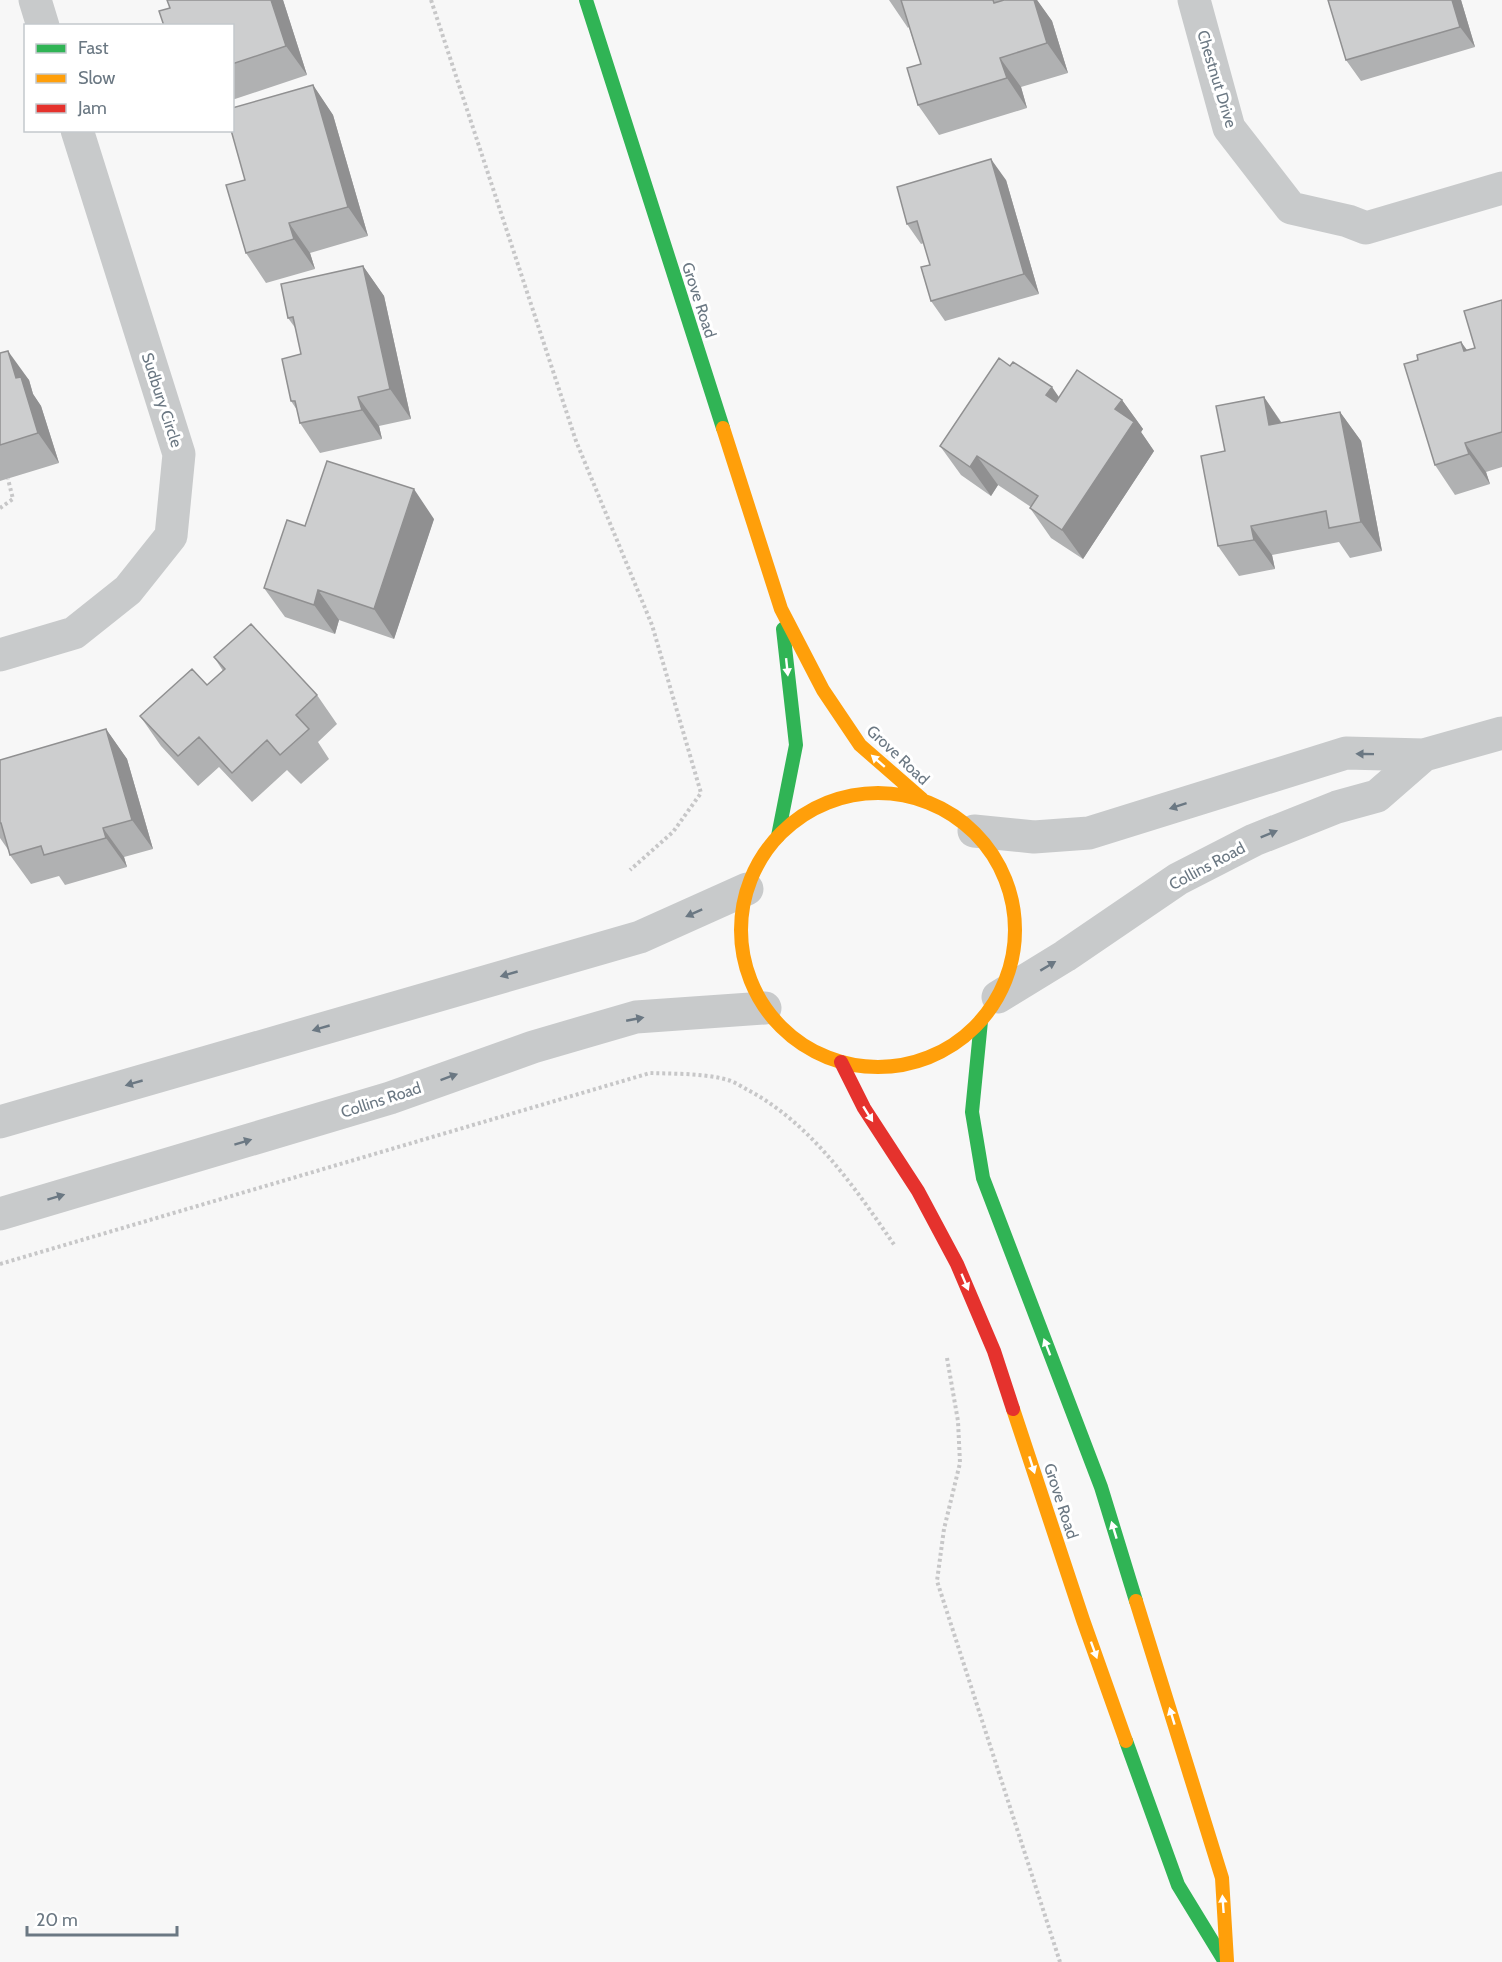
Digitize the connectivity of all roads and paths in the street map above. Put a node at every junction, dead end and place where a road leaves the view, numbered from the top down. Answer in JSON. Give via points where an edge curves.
{"nodes":[{"id":1,"x":35,"y":0,"type":"edge"},
{"id":2,"x":431,"y":0,"type":"edge"},
{"id":3,"x":586,"y":0,"type":"edge"},
{"id":4,"x":1194,"y":0,"type":"edge"},
{"id":5,"x":42,"y":24,"type":"edge"},
{"id":6,"x":78,"y":132,"type":"edge"},
{"id":7,"x":1502,"y":188,"type":"edge"},
{"id":8,"x":8,"y":479,"type":"edge"},
{"id":9,"x":0,"y":508,"type":"edge"},
{"id":10,"x":781,"y":609,"type":"junction"},
{"id":11,"x":0,"y":655,"type":"edge"},
{"id":12,"x":1502,"y":733,"type":"edge"},
{"id":13,"x":1424,"y":755,"type":"junction"},
{"id":14,"x":921,"y":800,"type":"junction"},
{"id":15,"x":974,"y":831,"type":"junction"},
{"id":16,"x":778,"y":836,"type":"junction"},
{"id":17,"x":630,"y":870,"type":"dead end"},
{"id":18,"x":747,"y":889,"type":"junction"},
{"id":19,"x":765,"y":1008,"type":"junction"},
{"id":20,"x":990,"y":1009,"type":"junction"},
{"id":21,"x":841,"y":1062,"type":"junction"},
{"id":22,"x":0,"y":1122,"type":"edge"},
{"id":23,"x":0,"y":1214,"type":"edge"},
{"id":24,"x":901,"y":1254,"type":"dead end"},
{"id":25,"x":0,"y":1264,"type":"edge"},
{"id":26,"x":945,"y":1347,"type":"dead end"},
{"id":27,"x":1060,"y":1962,"type":"edge"},
{"id":28,"x":1226,"y":1962,"type":"edge"}],
"edges":[{"from":1,"to":5,"type":"street"},
{"from":2,"to":17,"type":"path","via":[[576,441],[652,625],[701,793],[673,832]]},
{"from":3,"to":10,"type":"street","name":"Grove Road"},
{"from":4,"to":7,"type":"street","name":"Chestnut Drive","via":[[1229,128],[1291,208],[1366,228]]},
{"from":6,"to":11,"type":"street","name":"Sudbury Circle","via":[[179,454],[171,536],[128,590],[74,633]]},
{"from":8,"to":9,"type":"path","via":[[13,499]]},
{"from":14,"to":10,"type":"street","name":"Grove Road","one_way":true,"via":[[860,745],[823,690]]},
{"from":10,"to":16,"type":"street","name":"Grove Road","one_way":true,"via":[[796,745]]},
{"from":12,"to":13,"type":"street","name":"Collins Road"},
{"from":13,"to":15,"type":"street","name":"Collins Road","one_way":true,"via":[[1346,753],[1089,833],[1034,837]]},
{"from":20,"to":13,"type":"street","name":"Collins Road","one_way":true,"via":[[1178,879],[1254,840],[1337,807],[1377,796]]},
{"from":14,"to":15,"type":"street","via":[[950,812]]},
{"from":14,"to":16,"type":"street","via":[[891,793],[849,796],[802,816]]},
{"from":15,"to":20,"type":"street","via":[[994,854],[1015,910],[1016,940],[1010,969]]},
{"from":16,"to":18,"type":"street","via":[[759,861]]},
{"from":18,"to":19,"type":"street","via":[[741,920],[742,951]]},
{"from":18,"to":22,"type":"street","one_way":true,"via":[[640,937]]},
{"from":19,"to":21,"type":"street","via":[[786,1032],[812,1050]]},
{"from":23,"to":19,"type":"street","name":"Collins Road","one_way":true,"via":[[390,1098],[533,1047],[636,1017]]},
{"from":20,"to":21,"type":"street","via":[[959,1041],[933,1055],[904,1064],[872,1067]]},
{"from":28,"to":20,"type":"street","name":"Grove Road","one_way":true,"via":[[1222,1878],[1101,1487],[983,1178],[972,1112]]},
{"from":21,"to":28,"type":"street","name":"Grove Road","one_way":true,"via":[[957,1264],[994,1352],[1083,1620],[1178,1886]]},
{"from":24,"to":25,"type":"path","via":[[865,1201],[817,1143],[771,1102],[729,1080],[650,1073]]},
{"from":26,"to":27,"type":"path","via":[[958,1421],[960,1463],[944,1529],[937,1581]]}]}
